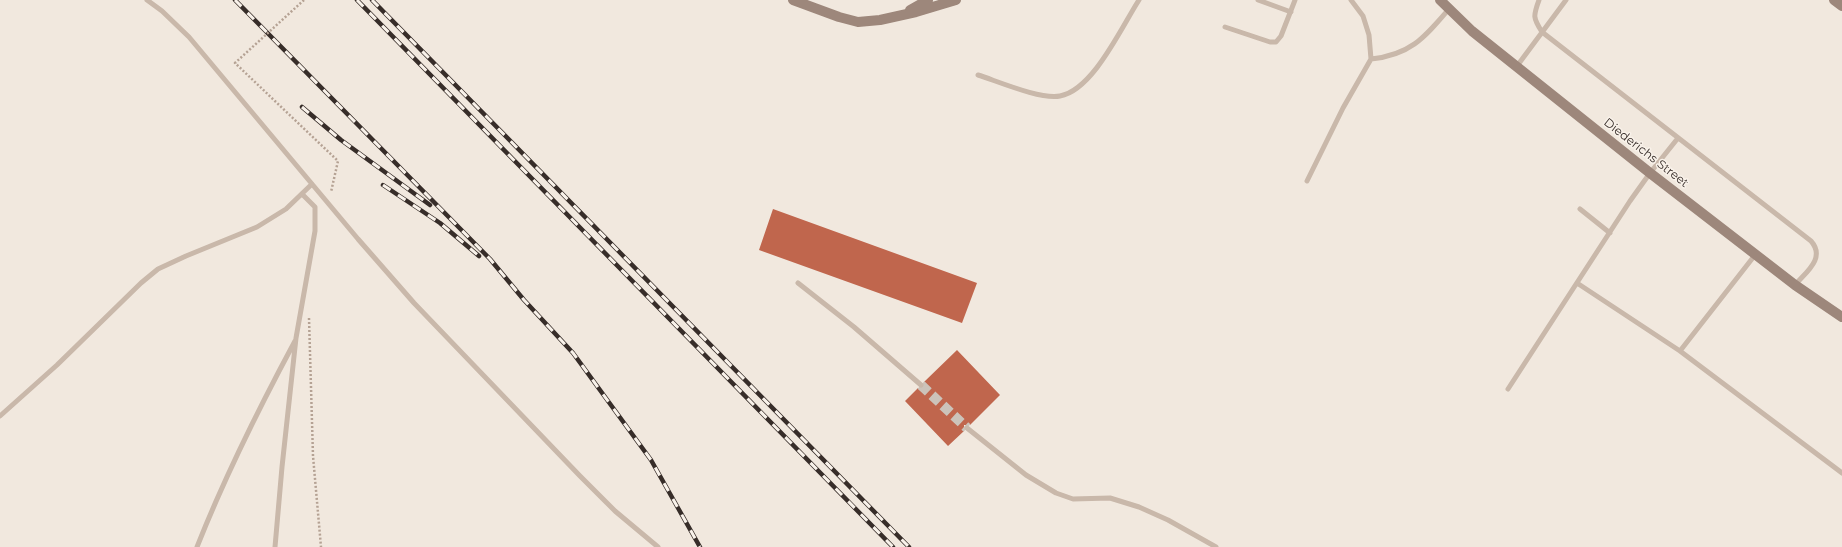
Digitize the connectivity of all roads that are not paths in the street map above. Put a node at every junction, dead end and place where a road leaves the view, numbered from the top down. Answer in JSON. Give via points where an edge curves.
{"nodes":[{"id":1,"x":147,"y":0,"type":"edge"},
{"id":2,"x":793,"y":0,"type":"edge"},
{"id":3,"x":928,"y":0,"type":"edge"},
{"id":4,"x":956,"y":0,"type":"edge"},
{"id":5,"x":1139,"y":0,"type":"edge"},
{"id":6,"x":1258,"y":0,"type":"edge"},
{"id":7,"x":1295,"y":0,"type":"edge"},
{"id":8,"x":1351,"y":0,"type":"edge"},
{"id":9,"x":1440,"y":0,"type":"edge"},
{"id":10,"x":1539,"y":0,"type":"edge"},
{"id":11,"x":1566,"y":0,"type":"edge"},
{"id":12,"x":1834,"y":0,"type":"edge"},
{"id":13,"x":1842,"y":6,"type":"edge"},
{"id":14,"x":1448,"y":10,"type":"junction"},
{"id":15,"x":1291,"y":12,"type":"junction"},
{"id":16,"x":906,"y":13,"type":"junction"},
{"id":17,"x":1225,"y":27,"type":"dead end"},
{"id":18,"x":1542,"y":32,"type":"junction"},
{"id":19,"x":1371,"y":59,"type":"junction"},
{"id":20,"x":1517,"y":66,"type":"junction"},
{"id":21,"x":978,"y":75,"type":"dead end"},
{"id":22,"x":1678,"y":138,"type":"junction"},
{"id":23,"x":1650,"y":173,"type":"junction"},
{"id":24,"x":1307,"y":181,"type":"dead end"},
{"id":25,"x":312,"y":184,"type":"junction"},
{"id":26,"x":302,"y":194,"type":"junction"},
{"id":27,"x":1580,"y":209,"type":"dead end"},
{"id":28,"x":1610,"y":232,"type":"junction"},
{"id":29,"x":1755,"y":255,"type":"junction"},
{"id":30,"x":798,"y":283,"type":"dead end"},
{"id":31,"x":1577,"y":283,"type":"junction"},
{"id":32,"x":1795,"y":286,"type":"junction"},
{"id":33,"x":1842,"y":317,"type":"edge"},
{"id":34,"x":296,"y":338,"type":"junction"},
{"id":35,"x":1680,"y":350,"type":"junction"},
{"id":36,"x":921,"y":385,"type":"tunnel mouth"},
{"id":37,"x":1508,"y":389,"type":"dead end"},
{"id":38,"x":0,"y":416,"type":"edge"},
{"id":39,"x":967,"y":428,"type":"tunnel mouth"},
{"id":40,"x":1842,"y":473,"type":"edge"},
{"id":41,"x":197,"y":547,"type":"edge"},
{"id":42,"x":275,"y":547,"type":"edge"},
{"id":43,"x":658,"y":547,"type":"edge"},
{"id":44,"x":1216,"y":547,"type":"edge"}],
"edges":[{"from":1,"to":25,"type":"lane","via":[[189,37]]},
{"from":2,"to":16,"type":"main road","via":[[858,22],[880,20]]},
{"from":3,"to":16,"type":"main road"},
{"from":4,"to":16,"type":"main road"},
{"from":5,"to":21,"type":"lane","via":[[1094,73],[1076,91],[1059,97],[1039,95]]},
{"from":6,"to":15,"type":"lane"},
{"from":7,"to":15,"type":"lane"},
{"from":8,"to":19,"type":"lane","via":[[1363,16],[1369,34]]},
{"from":9,"to":14,"type":"main road","name":"Diederichs Street"},
{"from":10,"to":18,"type":"lane","via":[[1534,12],[1535,20]]},
{"from":11,"to":18,"type":"lane"},
{"from":12,"to":13,"type":"main road"},
{"from":14,"to":19,"type":"lane","via":[[1430,31],[1403,52]]},
{"from":14,"to":20,"type":"main road","name":"Diederichs Street"},
{"from":15,"to":17,"type":"lane","via":[[1276,42]]},
{"from":18,"to":20,"type":"lane"},
{"from":18,"to":22,"type":"lane"},
{"from":19,"to":24,"type":"lane","via":[[1343,108]]},
{"from":20,"to":23,"type":"main road","name":"Diederichs Street"},
{"from":22,"to":23,"type":"lane"},
{"from":22,"to":32,"type":"lane","via":[[1816,247],[1817,256],[1814,263]]},
{"from":23,"to":28,"type":"lane"},
{"from":23,"to":29,"type":"main road","name":"Diederichs Street"},
{"from":25,"to":26,"type":"lane"},
{"from":25,"to":43,"type":"lane","via":[[414,303],[600,496]]},
{"from":26,"to":34,"type":"lane","via":[[316,207],[315,231]]},
{"from":26,"to":38,"type":"lane","via":[[286,209],[258,227],[158,270]]},
{"from":27,"to":28,"type":"lane"},
{"from":28,"to":31,"type":"lane"},
{"from":29,"to":32,"type":"main road","name":"Diederichs Street"},
{"from":29,"to":35,"type":"lane"},
{"from":30,"to":36,"type":"lane"},
{"from":31,"to":35,"type":"lane"},
{"from":31,"to":37,"type":"lane"},
{"from":32,"to":33,"type":"main road","name":"Diederichs Street"},
{"from":34,"to":41,"type":"lane","via":[[243,444]]},
{"from":34,"to":42,"type":"lane"},
{"from":35,"to":40,"type":"lane"},
{"from":39,"to":44,"type":"lane","via":[[1026,475],[1056,493],[1073,499],[1110,498],[1139,507]]}]}
